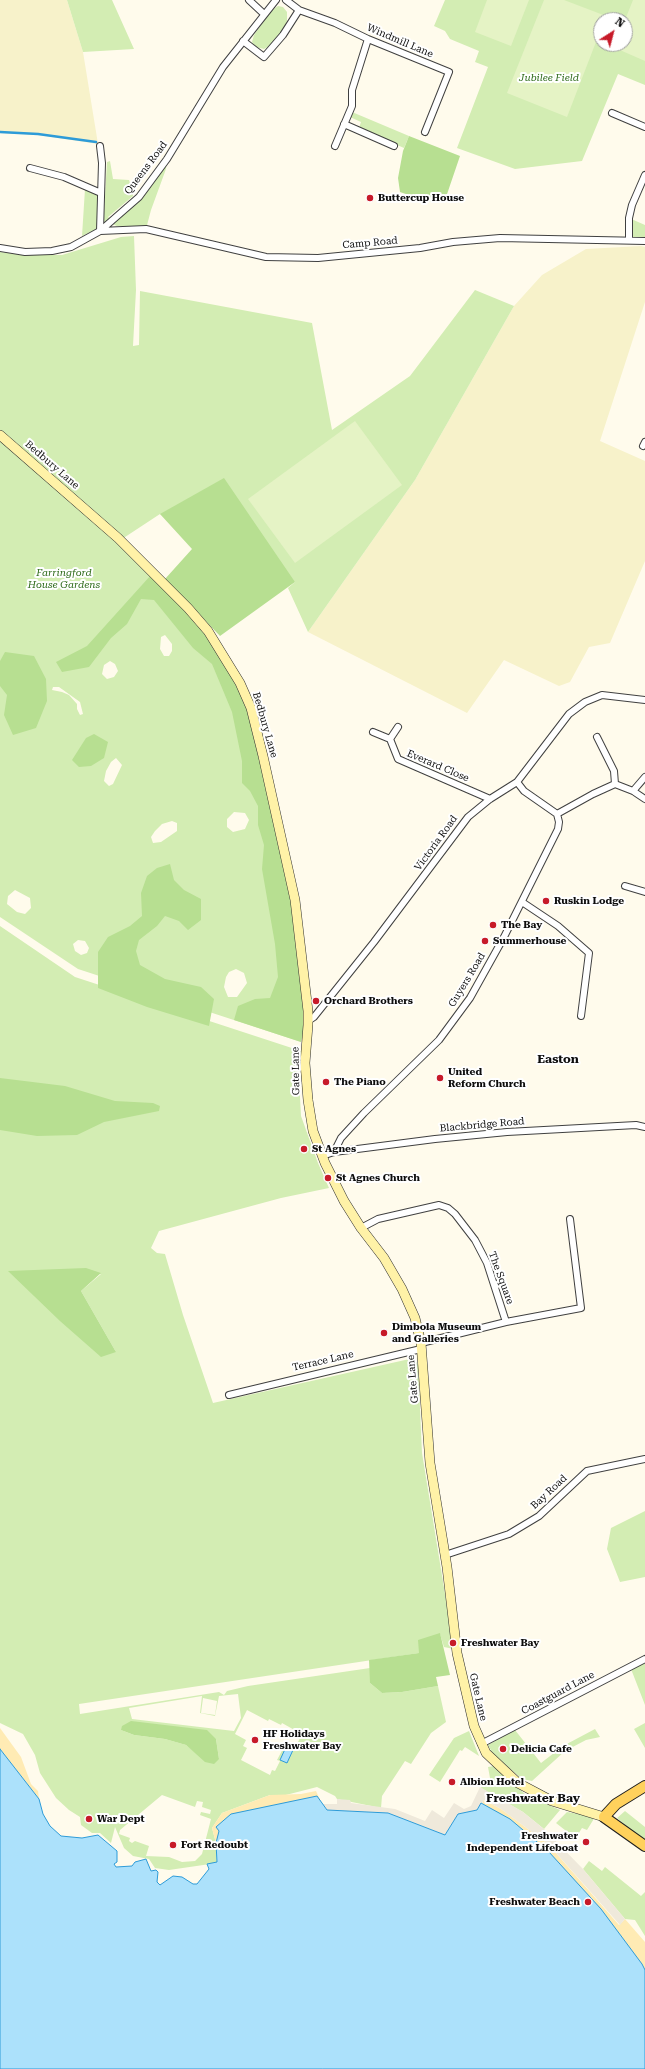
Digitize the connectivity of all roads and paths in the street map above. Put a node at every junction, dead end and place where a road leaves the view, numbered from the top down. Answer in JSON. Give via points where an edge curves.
{"nodes":[{"id":1,"x":249,"y":0,"type":"edge"},
{"id":2,"x":276,"y":0,"type":"edge"},
{"id":3,"x":286,"y":0,"type":"edge"},
{"id":4,"x":299,"y":10,"type":"junction"},
{"id":5,"x":264,"y":14,"type":"junction"},
{"id":6,"x":368,"y":39,"type":"junction"},
{"id":7,"x":243,"y":41,"type":"junction"},
{"id":8,"x":612,"y":113,"type":"dead end"},
{"id":9,"x":344,"y":124,"type":"junction"},
{"id":10,"x":645,"y":127,"type":"edge"},
{"id":11,"x":425,"y":132,"type":"dead end"},
{"id":12,"x":100,"y":146,"type":"dead end"},
{"id":13,"x":335,"y":146,"type":"dead end"},
{"id":14,"x":394,"y":146,"type":"dead end"},
{"id":15,"x":30,"y":168,"type":"dead end"},
{"id":16,"x":645,"y":175,"type":"edge"},
{"id":17,"x":101,"y":193,"type":"junction"},
{"id":18,"x":100,"y":231,"type":"junction"},
{"id":19,"x":629,"y":240,"type":"junction"},
{"id":20,"x":645,"y":241,"type":"edge"},
{"id":21,"x":0,"y":248,"type":"edge"},
{"id":22,"x":0,"y":435,"type":"edge"},
{"id":23,"x":645,"y":700,"type":"edge"},
{"id":24,"x":398,"y":728,"type":"dead end"},
{"id":25,"x":373,"y":732,"type":"dead end"},
{"id":26,"x":596,"y":737,"type":"dead end"},
{"id":27,"x":390,"y":739,"type":"junction"},
{"id":28,"x":645,"y":777,"type":"edge"},
{"id":29,"x":517,"y":782,"type":"junction"},
{"id":30,"x":615,"y":784,"type":"junction"},
{"id":31,"x":633,"y":791,"type":"junction"},
{"id":32,"x":490,"y":799,"type":"junction"},
{"id":33,"x":645,"y":799,"type":"edge"},
{"id":34,"x":557,"y":814,"type":"junction"},
{"id":35,"x":624,"y":886,"type":"dead end"},
{"id":36,"x":645,"y":892,"type":"edge"},
{"id":37,"x":522,"y":902,"type":"junction"},
{"id":38,"x":581,"y":1016,"type":"dead end"},
{"id":39,"x":308,"y":1021,"type":"junction"},
{"id":40,"x":645,"y":1127,"type":"edge"},
{"id":41,"x":334,"y":1152,"type":"junction"},
{"id":42,"x":322,"y":1156,"type":"junction"},
{"id":43,"x":570,"y":1219,"type":"dead end"},
{"id":44,"x":361,"y":1228,"type":"junction"},
{"id":45,"x":506,"y":1322,"type":"junction"},
{"id":46,"x":421,"y":1346,"type":"junction"},
{"id":47,"x":229,"y":1395,"type":"dead end"},
{"id":48,"x":645,"y":1459,"type":"edge"},
{"id":49,"x":445,"y":1555,"type":"junction"},
{"id":50,"x":645,"y":1659,"type":"edge"},
{"id":51,"x":481,"y":1744,"type":"junction"},
{"id":52,"x":645,"y":1786,"type":"edge"},
{"id":53,"x":604,"y":1818,"type":"junction"},
{"id":54,"x":645,"y":1846,"type":"edge"}],
"edges":[{"from":1,"to":5,"type":"street"},
{"from":2,"to":5,"type":"street","name":"Queens Road"},
{"from":3,"to":4,"type":"street","name":"Windmill Lane"},
{"from":4,"to":6,"type":"street","name":"Windmill Lane"},
{"from":4,"to":7,"type":"street","via":[[264,58]]},
{"from":5,"to":7,"type":"street","name":"Queens Road"},
{"from":6,"to":9,"type":"street","via":[[352,90],[352,106]]},
{"from":6,"to":11,"type":"street","name":"Windmill Lane","via":[[449,72]]},
{"from":7,"to":18,"type":"street","name":"Queens Road","via":[[223,67],[167,159],[139,196]]},
{"from":8,"to":10,"type":"street"},
{"from":9,"to":13,"type":"street"},
{"from":9,"to":14,"type":"street"},
{"from":12,"to":17,"type":"street"},
{"from":15,"to":17,"type":"street"},
{"from":16,"to":19,"type":"street","via":[[632,204]]},
{"from":17,"to":18,"type":"street"},
{"from":18,"to":19,"type":"street","name":"Camp Road","via":[[146,229],[266,257],[318,258],[500,238]]},
{"from":18,"to":21,"type":"street","name":"Queens Road","via":[[71,247],[52,251],[25,252]]},
{"from":19,"to":20,"type":"street","name":"Camp Road"},
{"from":22,"to":39,"type":"street","name":"Bedbury Lane","via":[[118,538],[188,608],[208,631],[240,683],[250,708],[263,756],[294,900]]},
{"from":23,"to":29,"type":"street","name":"Victoria Road","via":[[602,695],[585,702],[563,721]]},
{"from":24,"to":27,"type":"street"},
{"from":25,"to":27,"type":"street"},
{"from":26,"to":30,"type":"street","via":[[614,771]]},
{"from":27,"to":32,"type":"street","name":"Everard Close","via":[[398,759]]},
{"from":28,"to":31,"type":"street"},
{"from":29,"to":32,"type":"street","name":"Victoria Road"},
{"from":29,"to":34,"type":"street","via":[[524,791]]},
{"from":30,"to":31,"type":"street"},
{"from":30,"to":34,"type":"street"},
{"from":31,"to":33,"type":"street"},
{"from":32,"to":39,"type":"street","name":"Victoria Road","via":[[468,818],[371,946],[314,1017]]},
{"from":34,"to":37,"type":"street","name":"Guyers Road","via":[[558,829]]},
{"from":35,"to":36,"type":"street"},
{"from":37,"to":38,"type":"street","via":[[558,926],[589,953]]},
{"from":37,"to":41,"type":"street","name":"Guyers Road","via":[[470,998],[439,1040],[350,1128]]},
{"from":39,"to":42,"type":"street","name":"Gate Lane","via":[[306,1086],[313,1131]]},
{"from":40,"to":41,"type":"street","name":"Blackbridge Road","via":[[636,1125],[507,1132]]},
{"from":41,"to":42,"type":"street","name":"Blackbridge Road"},
{"from":42,"to":44,"type":"street","name":"Gate Lane","via":[[344,1201]]},
{"from":43,"to":45,"type":"street","via":[[581,1308]]},
{"from":44,"to":45,"type":"street","name":"The Square","via":[[378,1219],[439,1205],[448,1208],[474,1240],[486,1263]]},
{"from":44,"to":46,"type":"street","name":"Gate Lane","via":[[384,1258],[402,1289],[415,1318]]},
{"from":45,"to":46,"type":"street"},
{"from":46,"to":47,"type":"street","name":"Terrace Lane"},
{"from":46,"to":49,"type":"street","name":"Gate Lane","via":[[430,1463]]},
{"from":48,"to":49,"type":"street","name":"Bay Road","via":[[587,1471],[538,1516],[509,1534]]},
{"from":49,"to":51,"type":"street","name":"Gate Lane","via":[[462,1678]]},
{"from":50,"to":51,"type":"street","name":"Coastguard Lane"},
{"from":51,"to":53,"type":"street","name":"Gate Lane","via":[[489,1757],[518,1783],[569,1807]]},
{"from":52,"to":53,"type":"main road","via":[[616,1804]]},
{"from":53,"to":54,"type":"main road","via":[[614,1822]]}]}
